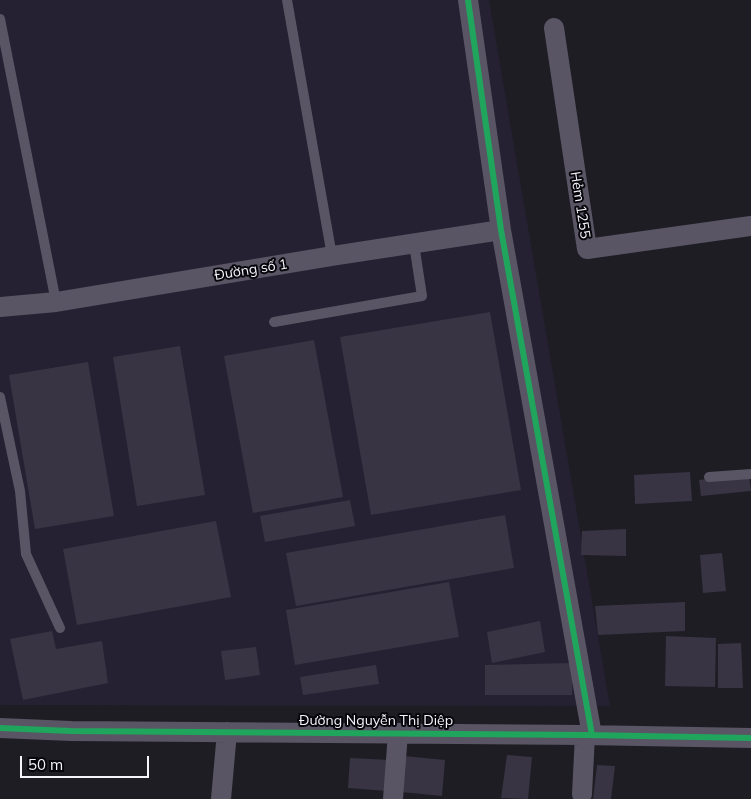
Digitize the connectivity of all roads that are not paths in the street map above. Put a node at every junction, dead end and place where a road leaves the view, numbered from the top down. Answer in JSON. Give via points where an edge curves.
{"nodes":[{"id":1,"x":287,"y":0,"type":"edge"},
{"id":2,"x":468,"y":0,"type":"edge"},
{"id":3,"x":0,"y":19,"type":"edge"},
{"id":4,"x":554,"y":28,"type":"dead end"},
{"id":5,"x":751,"y":226,"type":"edge"},
{"id":6,"x":501,"y":230,"type":"junction"},
{"id":7,"x":414,"y":244,"type":"junction"},
{"id":8,"x":332,"y":256,"type":"junction"},
{"id":9,"x":56,"y":302,"type":"junction"},
{"id":10,"x":0,"y":307,"type":"edge"},
{"id":11,"x":274,"y":322,"type":"dead end"},
{"id":12,"x":0,"y":397,"type":"edge"},
{"id":13,"x":751,"y":474,"type":"edge"},
{"id":14,"x":709,"y":477,"type":"dead end"},
{"id":15,"x":60,"y":628,"type":"dead end"},
{"id":16,"x":0,"y":728,"type":"edge"},
{"id":17,"x":227,"y":732,"type":"junction"},
{"id":18,"x":398,"y":733,"type":"junction"},
{"id":19,"x":589,"y":735,"type":"junction"},
{"id":20,"x":751,"y":738,"type":"edge"},
{"id":21,"x":582,"y":794,"type":"dead end"},
{"id":22,"x":221,"y":799,"type":"edge"},
{"id":23,"x":392,"y":799,"type":"edge"}],
"edges":[{"from":1,"to":8,"type":"lane"},
{"from":2,"to":6,"type":"street"},
{"from":3,"to":9,"type":"lane"},
{"from":4,"to":5,"type":"street","name":"Hẻm 1255","via":[[587,249]]},
{"from":6,"to":7,"type":"street","name":"Đường số 1"},
{"from":6,"to":19,"type":"street"},
{"from":7,"to":8,"type":"street","name":"Đường số 1"},
{"from":7,"to":11,"type":"lane","via":[[422,296]]},
{"from":8,"to":9,"type":"street","name":"Đường số 1"},
{"from":9,"to":10,"type":"street","name":"Đường số 1"},
{"from":12,"to":15,"type":"lane","via":[[20,491],[26,554]]},
{"from":13,"to":14,"type":"lane"},
{"from":16,"to":17,"type":"street","name":"Đường Nguyễn Thị Diệp"},
{"from":17,"to":18,"type":"street","name":"Đường Nguyễn Thị Diệp"},
{"from":17,"to":22,"type":"street"},
{"from":18,"to":19,"type":"street","name":"Đường Nguyễn Thị Diệp"},
{"from":18,"to":23,"type":"street"},
{"from":19,"to":20,"type":"street","name":"Đường Nguyễn Thị Diệp"},
{"from":19,"to":21,"type":"street"}]}
